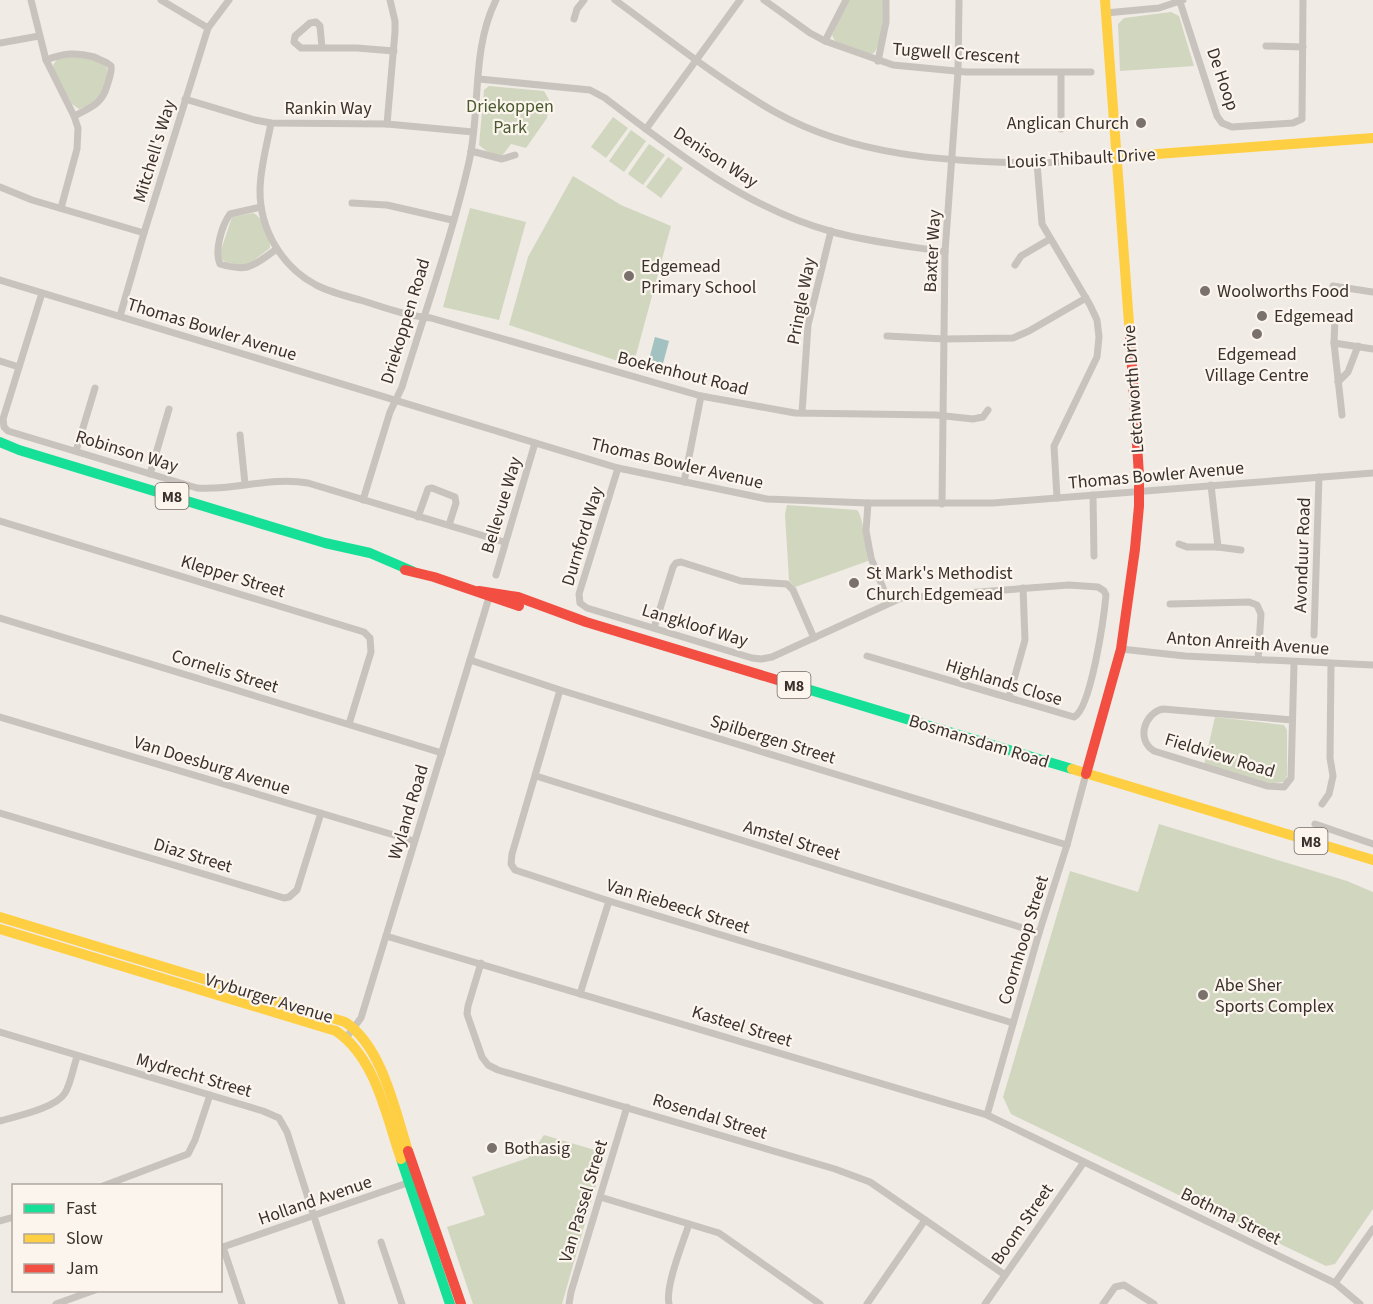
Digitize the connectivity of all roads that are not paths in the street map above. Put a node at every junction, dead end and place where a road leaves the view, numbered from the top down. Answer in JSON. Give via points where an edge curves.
{"nodes":[{"id":1,"x":31,"y":0,"type":"edge"},
{"id":2,"x":160,"y":0,"type":"edge"},
{"id":3,"x":229,"y":0,"type":"edge"},
{"id":4,"x":390,"y":0,"type":"edge"},
{"id":5,"x":496,"y":0,"type":"edge"},
{"id":6,"x":584,"y":0,"type":"edge"},
{"id":7,"x":615,"y":0,"type":"edge"},
{"id":8,"x":740,"y":0,"type":"edge"},
{"id":9,"x":764,"y":0,"type":"edge"},
{"id":10,"x":846,"y":0,"type":"edge"},
{"id":11,"x":886,"y":0,"type":"edge"},
{"id":12,"x":959,"y":0,"type":"edge"},
{"id":13,"x":1105,"y":0,"type":"edge"},
{"id":14,"x":1303,"y":0,"type":"edge"},
{"id":15,"x":1182,"y":1,"type":"edge"},
{"id":16,"x":1106,"y":13,"type":"junction"},
{"id":17,"x":574,"y":19,"type":"dead end"},
{"id":18,"x":208,"y":28,"type":"junction"},
{"id":19,"x":39,"y":36,"type":"junction"},
{"id":20,"x":825,"y":41,"type":"junction"},
{"id":21,"x":0,"y":43,"type":"edge"},
{"id":22,"x":1266,"y":46,"type":"dead end"},
{"id":23,"x":1303,"y":47,"type":"junction"},
{"id":24,"x":321,"y":48,"type":"junction"},
{"id":25,"x":394,"y":51,"type":"junction"},
{"id":26,"x":697,"y":59,"type":"junction"},
{"id":27,"x":46,"y":60,"type":"junction"},
{"id":28,"x":878,"y":61,"type":"junction"},
{"id":29,"x":958,"y":72,"type":"junction"},
{"id":30,"x":1091,"y":72,"type":"dead end"},
{"id":31,"x":1060,"y":73,"type":"junction"},
{"id":32,"x":479,"y":79,"type":"junction"},
{"id":33,"x":185,"y":99,"type":"junction"},
{"id":34,"x":74,"y":116,"type":"junction"},
{"id":35,"x":271,"y":123,"type":"junction"},
{"id":36,"x":387,"y":124,"type":"junction"},
{"id":37,"x":646,"y":129,"type":"junction"},
{"id":38,"x":1060,"y":129,"type":"dead end"},
{"id":39,"x":473,"y":132,"type":"junction"},
{"id":40,"x":1373,"y":138,"type":"edge"},
{"id":41,"x":471,"y":151,"type":"junction"},
{"id":42,"x":515,"y":155,"type":"dead end"},
{"id":43,"x":1116,"y":157,"type":"junction"},
{"id":44,"x":952,"y":160,"type":"junction"},
{"id":45,"x":1037,"y":163,"type":"junction"},
{"id":46,"x":0,"y":187,"type":"edge"},
{"id":47,"x":352,"y":204,"type":"dead end"},
{"id":48,"x":261,"y":207,"type":"junction"},
{"id":49,"x":61,"y":208,"type":"junction"},
{"id":50,"x":452,"y":220,"type":"junction"},
{"id":51,"x":831,"y":231,"type":"junction"},
{"id":52,"x":144,"y":233,"type":"junction"},
{"id":53,"x":1050,"y":239,"type":"junction"},
{"id":54,"x":277,"y":249,"type":"junction"},
{"id":55,"x":945,"y":252,"type":"junction"},
{"id":56,"x":1015,"y":265,"type":"dead end"},
{"id":57,"x":0,"y":280,"type":"edge"},
{"id":58,"x":1334,"y":286,"type":"dead end"},
{"id":59,"x":1373,"y":292,"type":"edge"},
{"id":60,"x":42,"y":293,"type":"junction"},
{"id":61,"x":1086,"y":298,"type":"junction"},
{"id":62,"x":120,"y":316,"type":"junction"},
{"id":63,"x":1335,"y":317,"type":"dead end"},
{"id":64,"x":423,"y":318,"type":"junction"},
{"id":65,"x":887,"y":336,"type":"dead end"},
{"id":66,"x":944,"y":339,"type":"junction"},
{"id":67,"x":1334,"y":343,"type":"junction"},
{"id":68,"x":1358,"y":346,"type":"junction"},
{"id":69,"x":1373,"y":349,"type":"edge"},
{"id":70,"x":0,"y":361,"type":"edge"},
{"id":71,"x":19,"y":367,"type":"junction"},
{"id":72,"x":1338,"y":382,"type":"junction"},
{"id":73,"x":95,"y":388,"type":"dead end"},
{"id":74,"x":700,"y":396,"type":"junction"},
{"id":75,"x":396,"y":400,"type":"junction"},
{"id":76,"x":169,"y":409,"type":"dead end"},
{"id":77,"x":988,"y":410,"type":"dead end"},
{"id":78,"x":802,"y":413,"type":"junction"},
{"id":79,"x":1342,"y":415,"type":"dead end"},
{"id":80,"x":943,"y":417,"type":"junction"},
{"id":81,"x":240,"y":435,"type":"dead end"},
{"id":82,"x":0,"y":442,"type":"edge"},
{"id":83,"x":536,"y":443,"type":"junction"},
{"id":84,"x":0,"y":448,"type":"edge"},
{"id":85,"x":19,"y":450,"type":"junction"},
{"id":86,"x":76,"y":451,"type":"junction"},
{"id":87,"x":618,"y":468,"type":"junction"},
{"id":88,"x":1373,"y":473,"type":"edge"},
{"id":89,"x":150,"y":474,"type":"junction"},
{"id":90,"x":1319,"y":477,"type":"junction"},
{"id":91,"x":684,"y":482,"type":"junction"},
{"id":92,"x":245,"y":484,"type":"junction"},
{"id":93,"x":1211,"y":485,"type":"junction"},
{"id":94,"x":1139,"y":492,"type":"junction"},
{"id":95,"x":1093,"y":495,"type":"junction"},
{"id":96,"x":1057,"y":498,"type":"junction"},
{"id":97,"x":363,"y":500,"type":"junction"},
{"id":98,"x":868,"y":503,"type":"junction"},
{"id":99,"x":942,"y":504,"type":"junction"},
{"id":100,"x":418,"y":517,"type":"junction"},
{"id":101,"x":0,"y":523,"type":"edge"},
{"id":102,"x":449,"y":525,"type":"junction"},
{"id":103,"x":504,"y":542,"type":"junction"},
{"id":104,"x":1179,"y":544,"type":"dead end"},
{"id":105,"x":1218,"y":547,"type":"junction"},
{"id":106,"x":1241,"y":550,"type":"dead end"},
{"id":107,"x":1094,"y":556,"type":"dead end"},
{"id":108,"x":496,"y":575,"type":"dead end"},
{"id":109,"x":1023,"y":588,"type":"junction"},
{"id":110,"x":1104,"y":591,"type":"joint"},
{"id":111,"x":486,"y":593,"type":"junction"},
{"id":112,"x":889,"y":603,"type":"junction"},
{"id":113,"x":1170,"y":604,"type":"dead end"},
{"id":114,"x":587,"y":608,"type":"joint"},
{"id":115,"x":0,"y":618,"type":"edge"},
{"id":116,"x":654,"y":628,"type":"junction"},
{"id":117,"x":1314,"y":635,"type":"dead end"},
{"id":118,"x":814,"y":638,"type":"junction"},
{"id":119,"x":1121,"y":649,"type":"junction"},
{"id":120,"x":867,"y":656,"type":"dead end"},
{"id":121,"x":470,"y":660,"type":"junction"},
{"id":122,"x":1258,"y":660,"type":"junction"},
{"id":123,"x":1294,"y":663,"type":"junction"},
{"id":124,"x":1331,"y":664,"type":"junction"},
{"id":125,"x":1373,"y":665,"type":"edge"},
{"id":126,"x":561,"y":690,"type":"junction"},
{"id":127,"x":1008,"y":697,"type":"junction"},
{"id":128,"x":0,"y":717,"type":"edge"},
{"id":129,"x":1292,"y":720,"type":"junction"},
{"id":130,"x":349,"y":724,"type":"junction"},
{"id":131,"x":442,"y":753,"type":"junction"},
{"id":132,"x":1086,"y":774,"type":"junction"},
{"id":133,"x":536,"y":776,"type":"junction"},
{"id":134,"x":1322,"y":804,"type":"dead end"},
{"id":135,"x":0,"y":813,"type":"edge"},
{"id":136,"x":321,"y":813,"type":"junction"},
{"id":137,"x":1315,"y":824,"type":"dead end"},
{"id":138,"x":414,"y":842,"type":"junction"},
{"id":139,"x":1373,"y":844,"type":"edge"},
{"id":140,"x":1067,"y":845,"type":"junction"},
{"id":141,"x":1373,"y":860,"type":"edge"},
{"id":142,"x":609,"y":901,"type":"junction"},
{"id":143,"x":0,"y":917,"type":"edge"},
{"id":144,"x":0,"y":928,"type":"edge"},
{"id":145,"x":1039,"y":933,"type":"junction"},
{"id":146,"x":386,"y":936,"type":"junction"},
{"id":147,"x":481,"y":963,"type":"junction"},
{"id":148,"x":580,"y":994,"type":"junction"},
{"id":149,"x":1013,"y":1023,"type":"junction"},
{"id":150,"x":354,"y":1028,"type":"junction"},
{"id":151,"x":0,"y":1032,"type":"edge"},
{"id":152,"x":346,"y":1038,"type":"junction"},
{"id":153,"x":77,"y":1057,"type":"junction"},
{"id":154,"x":210,"y":1095,"type":"junction"},
{"id":155,"x":627,"y":1107,"type":"junction"},
{"id":156,"x":987,"y":1115,"type":"junction"},
{"id":157,"x":0,"y":1121,"type":"edge"},
{"id":158,"x":1084,"y":1162,"type":"junction"},
{"id":159,"x":413,"y":1181,"type":"junction"},
{"id":160,"x":106,"y":1184,"type":"edge"},
{"id":161,"x":600,"y":1197,"type":"junction"},
{"id":162,"x":315,"y":1216,"type":"junction"},
{"id":163,"x":925,"y":1220,"type":"junction"},
{"id":164,"x":689,"y":1224,"type":"junction"},
{"id":165,"x":1373,"y":1229,"type":"edge"},
{"id":166,"x":381,"y":1242,"type":"dead end"},
{"id":167,"x":222,"y":1247,"type":"edge"},
{"id":168,"x":1005,"y":1275,"type":"junction"},
{"id":169,"x":1335,"y":1283,"type":"junction"},
{"id":170,"x":89,"y":1292,"type":"edge"},
{"id":171,"x":56,"y":1304,"type":"edge"},
{"id":172,"x":242,"y":1304,"type":"edge"},
{"id":173,"x":342,"y":1304,"type":"edge"},
{"id":174,"x":402,"y":1304,"type":"edge"},
{"id":175,"x":450,"y":1304,"type":"edge"},
{"id":176,"x":461,"y":1304,"type":"edge"},
{"id":177,"x":569,"y":1304,"type":"edge"},
{"id":178,"x":669,"y":1304,"type":"edge"},
{"id":179,"x":820,"y":1304,"type":"edge"},
{"id":180,"x":867,"y":1304,"type":"edge"},
{"id":181,"x":985,"y":1304,"type":"edge"},
{"id":182,"x":1103,"y":1304,"type":"edge"},
{"id":183,"x":1154,"y":1304,"type":"edge"},
{"id":184,"x":1360,"y":1304,"type":"edge"}],
"edges":[{"from":1,"to":19,"type":"street"},
{"from":2,"to":18,"type":"street"},
{"from":3,"to":18,"type":"street","name":"Mitchell's Way"},
{"from":4,"to":25,"type":"street","via":[[395,21]]},
{"from":5,"to":32,"type":"street","name":"Driekoppen Road","via":[[484,35]]},
{"from":6,"to":17,"type":"street"},
{"from":7,"to":26,"type":"street","name":"Louis Thibault Drive"},
{"from":8,"to":26,"type":"street"},
{"from":9,"to":20,"type":"street","name":"Tugwell Crescent"},
{"from":10,"to":20,"type":"street"},
{"from":11,"to":28,"type":"street"},
{"from":12,"to":29,"type":"street","name":"Baxter Way"},
{"from":13,"to":16,"type":"street","name":"Letchworth Drive"},
{"from":14,"to":23,"type":"street"},
{"from":15,"to":16,"type":"street","via":[[1159,8]]},
{"from":15,"to":23,"type":"street","name":"De Hoop","via":[[1217,116],[1232,127],[1302,119]]},
{"from":16,"to":43,"type":"street","name":"Letchworth Drive"},
{"from":18,"to":33,"type":"street","name":"Mitchell's Way"},
{"from":19,"to":21,"type":"street"},
{"from":19,"to":27,"type":"street"},
{"from":20,"to":28,"type":"street","name":"Tugwell Crescent"},
{"from":22,"to":23,"type":"street"},
{"from":24,"to":24,"type":"street","via":[[298,47],[295,36],[316,22],[320,26]]},
{"from":24,"to":25,"type":"street"},
{"from":25,"to":36,"type":"street"},
{"from":26,"to":37,"type":"street"},
{"from":26,"to":44,"type":"street","name":"Louis Thibault Drive","via":[[776,112],[814,130],[894,153]]},
{"from":27,"to":34,"type":"street"},
{"from":27,"to":34,"type":"street","via":[[80,53],[111,66],[102,99]]},
{"from":28,"to":29,"type":"street","name":"Tugwell Crescent"},
{"from":29,"to":31,"type":"street","name":"Tugwell Crescent"},
{"from":29,"to":44,"type":"street","name":"Baxter Way"},
{"from":30,"to":31,"type":"street","name":"Tugwell Crescent"},
{"from":31,"to":38,"type":"street"},
{"from":32,"to":37,"type":"street","name":"Denison Way","via":[[590,90]]},
{"from":32,"to":39,"type":"street","name":"Driekoppen Road"},
{"from":33,"to":35,"type":"street","name":"Rankin Way"},
{"from":33,"to":52,"type":"street","name":"Mitchell's Way"},
{"from":34,"to":49,"type":"street","via":[[78,140]]},
{"from":35,"to":36,"type":"street","name":"Rankin Way"},
{"from":35,"to":48,"type":"street","name":"Boekenhout Road","via":[[262,166]]},
{"from":36,"to":39,"type":"street","name":"Rankin Way"},
{"from":37,"to":51,"type":"street","name":"Denison Way","via":[[744,195]]},
{"from":39,"to":41,"type":"street","name":"Driekoppen Road"},
{"from":40,"to":43,"type":"street","name":"Louis Thibault Drive"},
{"from":41,"to":42,"type":"street","via":[[502,159]]},
{"from":41,"to":50,"type":"street","name":"Driekoppen Road"},
{"from":43,"to":45,"type":"street","name":"Louis Thibault Drive"},
{"from":43,"to":94,"type":"street","name":"Letchworth Drive"},
{"from":44,"to":45,"type":"street","name":"Louis Thibault Drive"},
{"from":44,"to":55,"type":"street","name":"Baxter Way"},
{"from":45,"to":53,"type":"street","via":[[1040,217]]},
{"from":46,"to":49,"type":"street"},
{"from":47,"to":50,"type":"street","via":[[387,205]]},
{"from":48,"to":54,"type":"street","name":"Boekenhout Road"},
{"from":48,"to":54,"type":"street","via":[[228,216],[217,258],[220,264],[242,269]]},
{"from":49,"to":52,"type":"street"},
{"from":50,"to":64,"type":"street","name":"Driekoppen Road"},
{"from":51,"to":55,"type":"street","name":"Denison Way"},
{"from":51,"to":78,"type":"street","name":"Pringle Way","via":[[808,325]]},
{"from":52,"to":62,"type":"street","name":"Mitchell's Way"},
{"from":53,"to":56,"type":"street","via":[[1021,256]]},
{"from":53,"to":61,"type":"street"},
{"from":54,"to":64,"type":"street","name":"Boekenhout Road","via":[[298,273],[326,290]]},
{"from":55,"to":66,"type":"street","name":"Baxter Way"},
{"from":57,"to":60,"type":"street","name":"Thomas Bowler Avenue"},
{"from":58,"to":59,"type":"street"},
{"from":60,"to":62,"type":"street","name":"Thomas Bowler Avenue"},
{"from":60,"to":71,"type":"street"},
{"from":61,"to":66,"type":"street","via":[[1013,338]]},
{"from":61,"to":96,"type":"street","via":[[1097,320],[1098,351],[1054,446]]},
{"from":62,"to":75,"type":"street","name":"Thomas Bowler Avenue"},
{"from":63,"to":67,"type":"street"},
{"from":64,"to":74,"type":"street","name":"Boekenhout Road"},
{"from":64,"to":75,"type":"street","name":"Driekoppen Road"},
{"from":65,"to":66,"type":"street"},
{"from":66,"to":80,"type":"street","name":"Baxter Way"},
{"from":67,"to":68,"type":"street"},
{"from":67,"to":72,"type":"street"},
{"from":68,"to":69,"type":"street"},
{"from":68,"to":72,"type":"street","via":[[1348,372]]},
{"from":70,"to":71,"type":"street"},
{"from":71,"to":86,"type":"street","name":"Robinson Way","via":[[4,427]]},
{"from":72,"to":79,"type":"street"},
{"from":73,"to":86,"type":"street"},
{"from":74,"to":78,"type":"street","name":"Boekenhout Road"},
{"from":74,"to":91,"type":"street"},
{"from":75,"to":83,"type":"street","name":"Thomas Bowler Avenue"},
{"from":75,"to":97,"type":"street","name":"Driekoppen Road"},
{"from":76,"to":89,"type":"street"},
{"from":77,"to":80,"type":"street","name":"Boekenhout Road","via":[[983,417],[973,419]]},
{"from":78,"to":80,"type":"street","name":"Boekenhout Road"},
{"from":80,"to":99,"type":"street","name":"Baxter Way"},
{"from":81,"to":92,"type":"street"},
{"from":82,"to":85,"type":"street","name":"Bosmansdam Road","number":"M8"},
{"from":83,"to":87,"type":"street","name":"Thomas Bowler Avenue"},
{"from":83,"to":103,"type":"street","name":"Bellevue Way"},
{"from":84,"to":85,"type":"street","name":"Bosmansdam Road","number":"M8"},
{"from":85,"to":111,"type":"street","name":"Bosmansdam Road","number":"M8","via":[[325,543],[390,567]]},
{"from":86,"to":89,"type":"street","name":"Robinson Way"},
{"from":87,"to":91,"type":"street","name":"Thomas Bowler Avenue"},
{"from":87,"to":114,"type":"street","name":"Durnford Way","via":[[579,597]]},
{"from":88,"to":90,"type":"street","name":"Thomas Bowler Avenue"},
{"from":89,"to":92,"type":"street","name":"Robinson Way","via":[[197,488]]},
{"from":90,"to":93,"type":"street","name":"Thomas Bowler Avenue"},
{"from":90,"to":117,"type":"street","name":"Avonduur Road"},
{"from":91,"to":98,"type":"street","name":"Thomas Bowler Avenue","via":[[767,499]]},
{"from":92,"to":97,"type":"street","name":"Robinson Way","via":[[299,481]]},
{"from":93,"to":94,"type":"street","name":"Thomas Bowler Avenue"},
{"from":93,"to":105,"type":"street"},
{"from":94,"to":95,"type":"street","name":"Thomas Bowler Avenue"},
{"from":94,"to":119,"type":"street","name":"Letchworth Drive"},
{"from":95,"to":96,"type":"street","name":"Thomas Bowler Avenue"},
{"from":95,"to":107,"type":"street"},
{"from":96,"to":99,"type":"street","name":"Thomas Bowler Avenue"},
{"from":97,"to":100,"type":"street","name":"Robinson Way"},
{"from":98,"to":99,"type":"street","name":"Thomas Bowler Avenue"},
{"from":98,"to":112,"type":"street","via":[[866,531],[871,558]]},
{"from":100,"to":102,"type":"street","name":"Robinson Way"},
{"from":100,"to":102,"type":"street","via":[[425,493],[432,488],[455,497]]},
{"from":101,"to":130,"type":"street","name":"Klepper Street","via":[[364,632],[370,638],[371,652]]},
{"from":102,"to":103,"type":"street","name":"Robinson Way"},
{"from":103,"to":108,"type":"street","name":"Bellevue Way"},
{"from":104,"to":105,"type":"street"},
{"from":105,"to":106,"type":"street"},
{"from":109,"to":110,"type":"street","name":"Langkloof Way","via":[[1069,585]]},
{"from":109,"to":112,"type":"street","name":"Langkloof Way","via":[[918,595]]},
{"from":109,"to":127,"type":"street","via":[[1025,640]]},
{"from":110,"to":127,"type":"street","name":"Highlands Close","via":[[1097,658],[1078,715],[1068,717]]},
{"from":111,"to":121,"type":"street","name":"Wyland Road"},
{"from":111,"to":132,"type":"street","name":"Bosmansdam Road","number":"M8","via":[[570,615]]},
{"from":112,"to":118,"type":"street","name":"Langkloof Way"},
{"from":113,"to":122,"type":"street","via":[[1257,605],[1261,614]]},
{"from":114,"to":116,"type":"street","name":"Langkloof Way"},
{"from":115,"to":130,"type":"street","name":"Cornelis Street"},
{"from":116,"to":118,"type":"street","name":"Langkloof Way","via":[[761,659]]},
{"from":116,"to":118,"type":"street","via":[[673,567],[681,562],[741,580],[788,584]]},
{"from":119,"to":122,"type":"street","name":"Anton Anreith Avenue"},
{"from":119,"to":132,"type":"street","name":"Letchworth Drive"},
{"from":120,"to":127,"type":"street","name":"Highlands Close"},
{"from":121,"to":126,"type":"street","name":"Spilbergen Street"},
{"from":121,"to":131,"type":"street","name":"Wyland Road"},
{"from":122,"to":123,"type":"street","name":"Anton Anreith Avenue"},
{"from":123,"to":124,"type":"street","name":"Anton Anreith Avenue"},
{"from":123,"to":129,"type":"street","name":"Fieldview Road"},
{"from":124,"to":125,"type":"street","name":"Anton Anreith Avenue"},
{"from":124,"to":134,"type":"street","via":[[1333,776]]},
{"from":126,"to":133,"type":"street","name":"Van Riebeeck Street"},
{"from":126,"to":140,"type":"street","name":"Spilbergen Street"},
{"from":128,"to":136,"type":"street","name":"Van Doesburg Avenue"},
{"from":129,"to":129,"type":"street","name":"Fieldview Road","via":[[1291,778],[1281,788],[1154,751],[1143,740],[1149,718],[1159,710]]},
{"from":130,"to":131,"type":"street","name":"Cornelis Street"},
{"from":131,"to":138,"type":"street","name":"Wyland Road"},
{"from":132,"to":140,"type":"street","name":"Coornhoop Street"},
{"from":132,"to":141,"type":"street","name":"Bosmansdam Road","number":"M8"},
{"from":133,"to":142,"type":"street","name":"Van Riebeeck Street","via":[[512,854],[512,867],[523,875]]},
{"from":133,"to":145,"type":"street","name":"Amstel Street"},
{"from":135,"to":136,"type":"street","name":"Diaz Street","via":[[284,898],[297,890]]},
{"from":136,"to":138,"type":"street","name":"Van Doesburg Avenue"},
{"from":137,"to":139,"type":"street"},
{"from":138,"to":146,"type":"street","name":"Wyland Road"},
{"from":140,"to":145,"type":"street","name":"Coornhoop Street"},
{"from":142,"to":148,"type":"street"},
{"from":142,"to":149,"type":"street","name":"Van Riebeeck Street"},
{"from":143,"to":150,"type":"street","name":"Vryburger Avenue","via":[[339,1019]]},
{"from":144,"to":152,"type":"street","name":"Vryburger Avenue","via":[[329,1028]]},
{"from":145,"to":149,"type":"street","name":"Coornhoop Street"},
{"from":146,"to":147,"type":"street","name":"Kasteel Street"},
{"from":146,"to":150,"type":"street","name":"Wyland Road","via":[[361,1018]]},
{"from":147,"to":148,"type":"street","name":"Kasteel Street"},
{"from":147,"to":155,"type":"street","name":"Rosendal Street","via":[[467,1014],[488,1065]]},
{"from":148,"to":156,"type":"street","name":"Kasteel Street"},
{"from":149,"to":156,"type":"street","name":"Coornhoop Street"},
{"from":150,"to":152,"type":"street","name":"Wyland Road"},
{"from":150,"to":159,"type":"street","name":"Vryburger Avenue","via":[[377,1059]]},
{"from":151,"to":153,"type":"street","name":"Mydrecht Street"},
{"from":152,"to":159,"type":"street","name":"Vryburger Avenue","via":[[372,1074]]},
{"from":153,"to":154,"type":"street","name":"Mydrecht Street"},
{"from":153,"to":157,"type":"street","via":[[60,1099]]},
{"from":154,"to":160,"type":"street","via":[[188,1154]]},
{"from":154,"to":162,"type":"street","name":"Mydrecht Street","via":[[281,1120]]},
{"from":155,"to":161,"type":"street","name":"Van Passel Street"},
{"from":155,"to":163,"type":"street","name":"Rosendal Street","via":[[855,1176]]},
{"from":156,"to":158,"type":"street","name":"Kasteel Street"},
{"from":158,"to":168,"type":"street","name":"Boom Street"},
{"from":158,"to":169,"type":"street","name":"Bothma Street"},
{"from":159,"to":162,"type":"street","name":"Holland Avenue"},
{"from":159,"to":175,"type":"street","name":"Vryburger Avenue"},
{"from":159,"to":176,"type":"street","name":"Vryburger Avenue"},
{"from":161,"to":164,"type":"street"},
{"from":161,"to":177,"type":"street","name":"Van Passel Street"},
{"from":162,"to":167,"type":"street","name":"Holland Avenue"},
{"from":162,"to":173,"type":"street"},
{"from":163,"to":168,"type":"street","name":"Rosendal Street"},
{"from":163,"to":180,"type":"street"},
{"from":164,"to":178,"type":"street","via":[[669,1287]]},
{"from":164,"to":179,"type":"street","via":[[719,1233]]},
{"from":165,"to":169,"type":"street"},
{"from":166,"to":174,"type":"street"},
{"from":167,"to":172,"type":"street"},
{"from":168,"to":181,"type":"street","name":"Boom Street"},
{"from":169,"to":184,"type":"street","name":"Bothma Street"},
{"from":170,"to":171,"type":"street"},
{"from":182,"to":183,"type":"street","via":[[1115,1287],[1124,1285]]}]}
